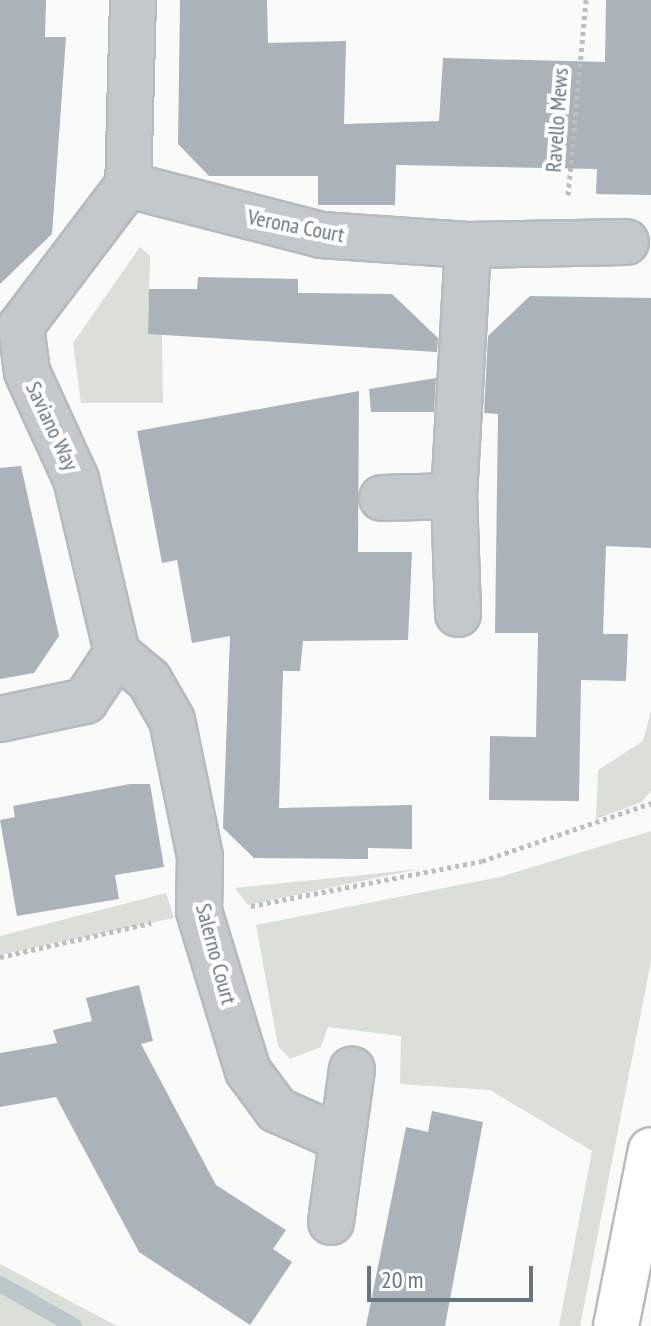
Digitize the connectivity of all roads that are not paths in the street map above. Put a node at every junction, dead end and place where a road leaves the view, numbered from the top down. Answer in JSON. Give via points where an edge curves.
{"nodes":[{"id":1,"x":133,"y":0,"type":"edge"},
{"id":2,"x":128,"y":185,"type":"junction"},
{"id":3,"x":626,"y":242,"type":"dead end"},
{"id":4,"x":468,"y":245,"type":"junction"},
{"id":5,"x":10,"y":322,"type":"edge"},
{"id":6,"x":454,"y":496,"type":"junction"},
{"id":7,"x":382,"y":498,"type":"dead end"},
{"id":8,"x":458,"y":614,"type":"dead end"},
{"id":9,"x":117,"y":653,"type":"junction"},
{"id":10,"x":0,"y":719,"type":"edge"},
{"id":11,"x":352,"y":1069,"type":"dead end"},
{"id":12,"x":340,"y":1138,"type":"junction"},
{"id":13,"x":651,"y":1150,"type":"edge"},
{"id":14,"x":331,"y":1222,"type":"dead end"},
{"id":15,"x":616,"y":1326,"type":"edge"}],
"edges":[{"from":1,"to":2,"type":"street"},
{"from":2,"to":4,"type":"street","name":"Verona Court","via":[[321,235]]},
{"from":2,"to":5,"type":"street","name":"Saviano Way"},
{"from":3,"to":4,"type":"street","name":"Verona Court"},
{"from":4,"to":6,"type":"street"},
{"from":5,"to":9,"type":"street","name":"Saviano Way","via":[[76,479]]},
{"from":6,"to":7,"type":"street"},
{"from":6,"to":8,"type":"street"},
{"from":9,"to":10,"type":"street","via":[[85,701]]},
{"from":9,"to":12,"type":"street","name":"Salerno Court","via":[[149,680],[172,720],[200,856],[199,911],[248,1071],[277,1110]]},
{"from":11,"to":12,"type":"street"},
{"from":12,"to":14,"type":"street"},
{"from":13,"to":15,"type":"main road"}]}
